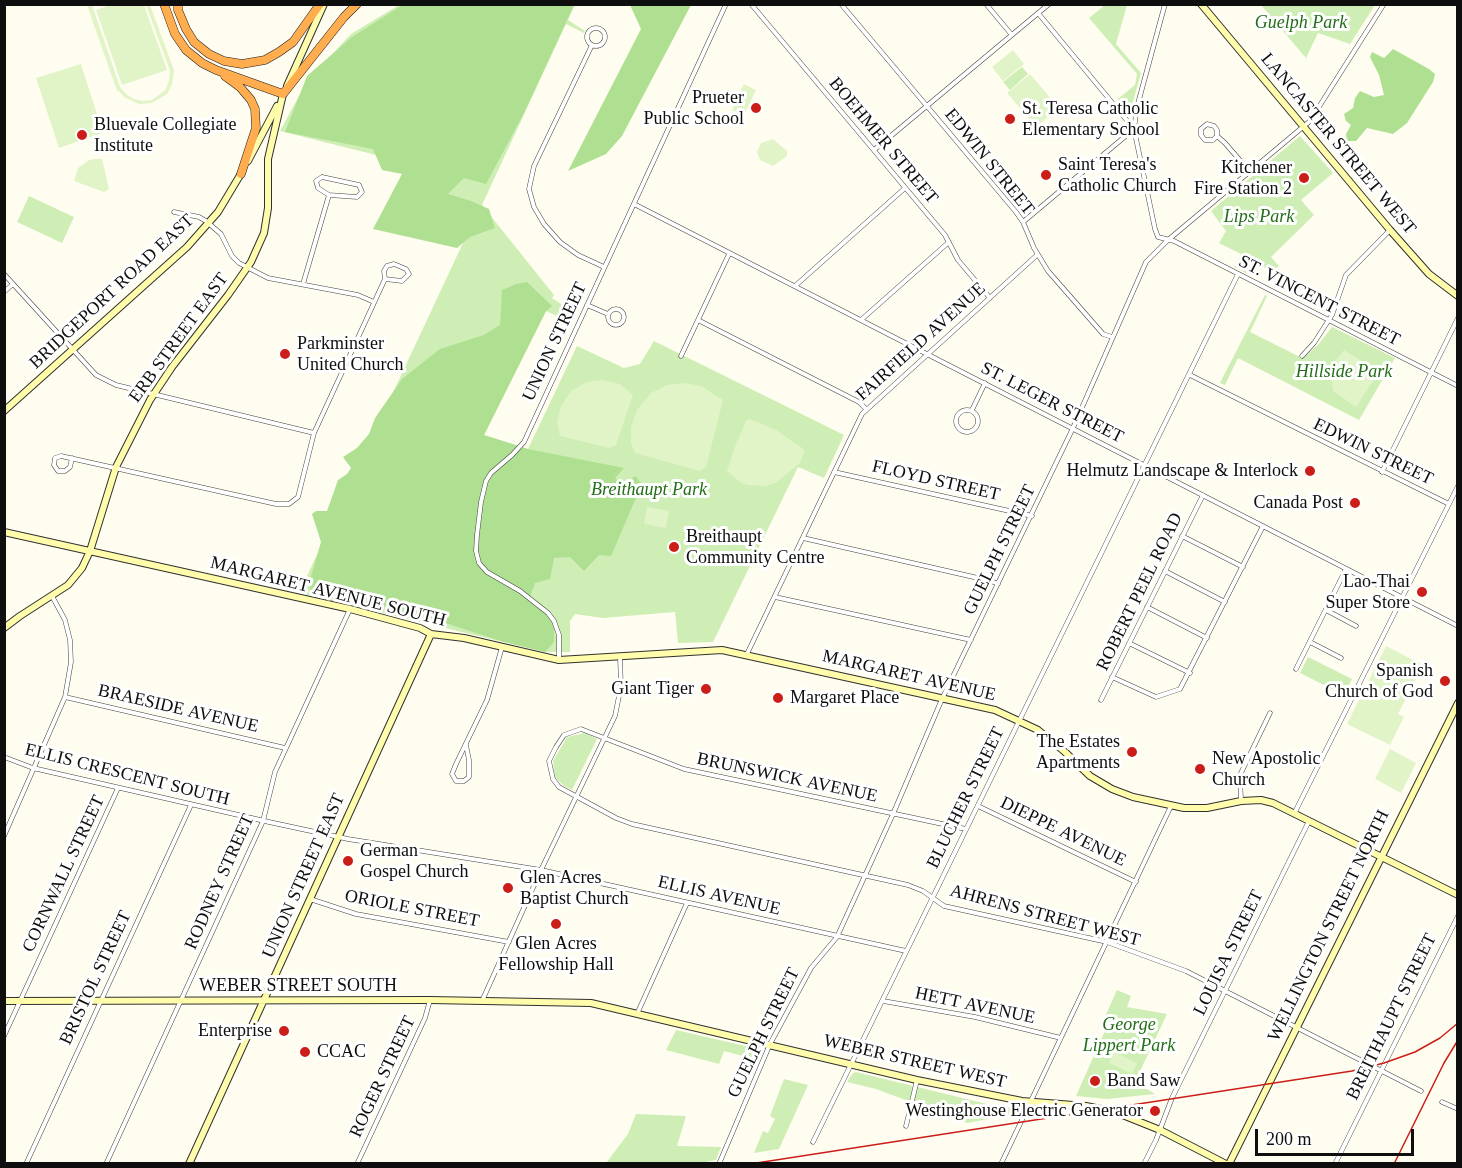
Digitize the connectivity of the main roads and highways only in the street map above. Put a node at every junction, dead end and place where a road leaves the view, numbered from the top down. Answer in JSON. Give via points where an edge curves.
{"nodes":[{"id":1,"x":164,"y":4,"type":"edge"},
{"id":2,"x":178,"y":4,"type":"edge"},
{"id":3,"x":322,"y":4,"type":"edge"},
{"id":4,"x":357,"y":4,"type":"edge"},
{"id":5,"x":1201,"y":4,"type":"edge"},
{"id":6,"x":216,"y":70,"type":"junction"},
{"id":7,"x":283,"y":94,"type":"junction"},
{"id":8,"x":241,"y":174,"type":"junction"},
{"id":9,"x":1458,"y":296,"type":"edge"},
{"id":10,"x":4,"y":411,"type":"edge"},
{"id":11,"x":4,"y":532,"type":"edge"},
{"id":12,"x":90,"y":551,"type":"junction"},
{"id":13,"x":4,"y":628,"type":"edge"},
{"id":14,"x":431,"y":634,"type":"junction"},
{"id":15,"x":559,"y":660,"type":"joint"},
{"id":16,"x":1458,"y":702,"type":"edge"},
{"id":17,"x":1381,"y":857,"type":"junction"},
{"id":18,"x":1458,"y":895,"type":"edge"},
{"id":19,"x":264,"y":1000,"type":"junction"},
{"id":20,"x":4,"y":1001,"type":"edge"},
{"id":21,"x":591,"y":1003,"type":"joint"},
{"id":22,"x":189,"y":1164,"type":"edge"},
{"id":23,"x":1227,"y":1164,"type":"edge"}],
"edges":[{"from":1,"to":6,"type":"highway","via":[[175,34],[186,50]]},
{"from":2,"to":3,"type":"highway","via":[[194,42],[224,61],[242,64],[266,60],[292,42]]},
{"from":3,"to":7,"type":"main road"},
{"from":4,"to":7,"type":"highway"},
{"from":5,"to":9,"type":"main road","name":"LANCASTER STREET WEST","via":[[1390,230],[1429,273]]},
{"from":6,"to":7,"type":"highway"},
{"from":6,"to":8,"type":"highway","via":[[240,87],[255,109],[256,128]]},
{"from":7,"to":8,"type":"main road","name":"BRIDGEPORT ROAD EAST"},
{"from":7,"to":12,"type":"main road","name":"ERB STREET EAST","via":[[268,159],[264,233],[248,268],[153,394],[117,467]]},
{"from":8,"to":10,"type":"main road","name":"BRIDGEPORT ROAD EAST","via":[[209,223],[187,247]]},
{"from":11,"to":12,"type":"main road","name":"MARGARET AVENUE SOUTH"},
{"from":12,"to":13,"type":"main road","name":"ERB STREET EAST","via":[[75,578]]},
{"from":12,"to":14,"type":"main road","name":"MARGARET AVENUE SOUTH","via":[[351,609]]},
{"from":14,"to":15,"type":"main road","name":"MARGARET AVENUE SOUTH"},
{"from":14,"to":19,"type":"main road","name":"UNION STREET EAST"},
{"from":15,"to":17,"type":"main road","name":"MARGARET AVENUE","via":[[712,650],[995,710],[1045,735],[1090,776],[1133,797],[1195,809],[1241,801],[1273,802]]},
{"from":16,"to":17,"type":"main road","name":"WELLINGTON STREET NORTH"},
{"from":17,"to":18,"type":"main road","name":"MARGARET AVENUE"},
{"from":17,"to":23,"type":"main road","name":"WELLINGTON STREET NORTH"},
{"from":19,"to":20,"type":"main road","name":"WEBER STREET SOUTH"},
{"from":19,"to":21,"type":"main road","name":"WEBER STREET SOUTH"},
{"from":19,"to":22,"type":"main road","name":"UNION STREET EAST"},
{"from":21,"to":23,"type":"main road","name":"WEBER STREET WEST","via":[[917,1080],[1115,1112]]}]}
